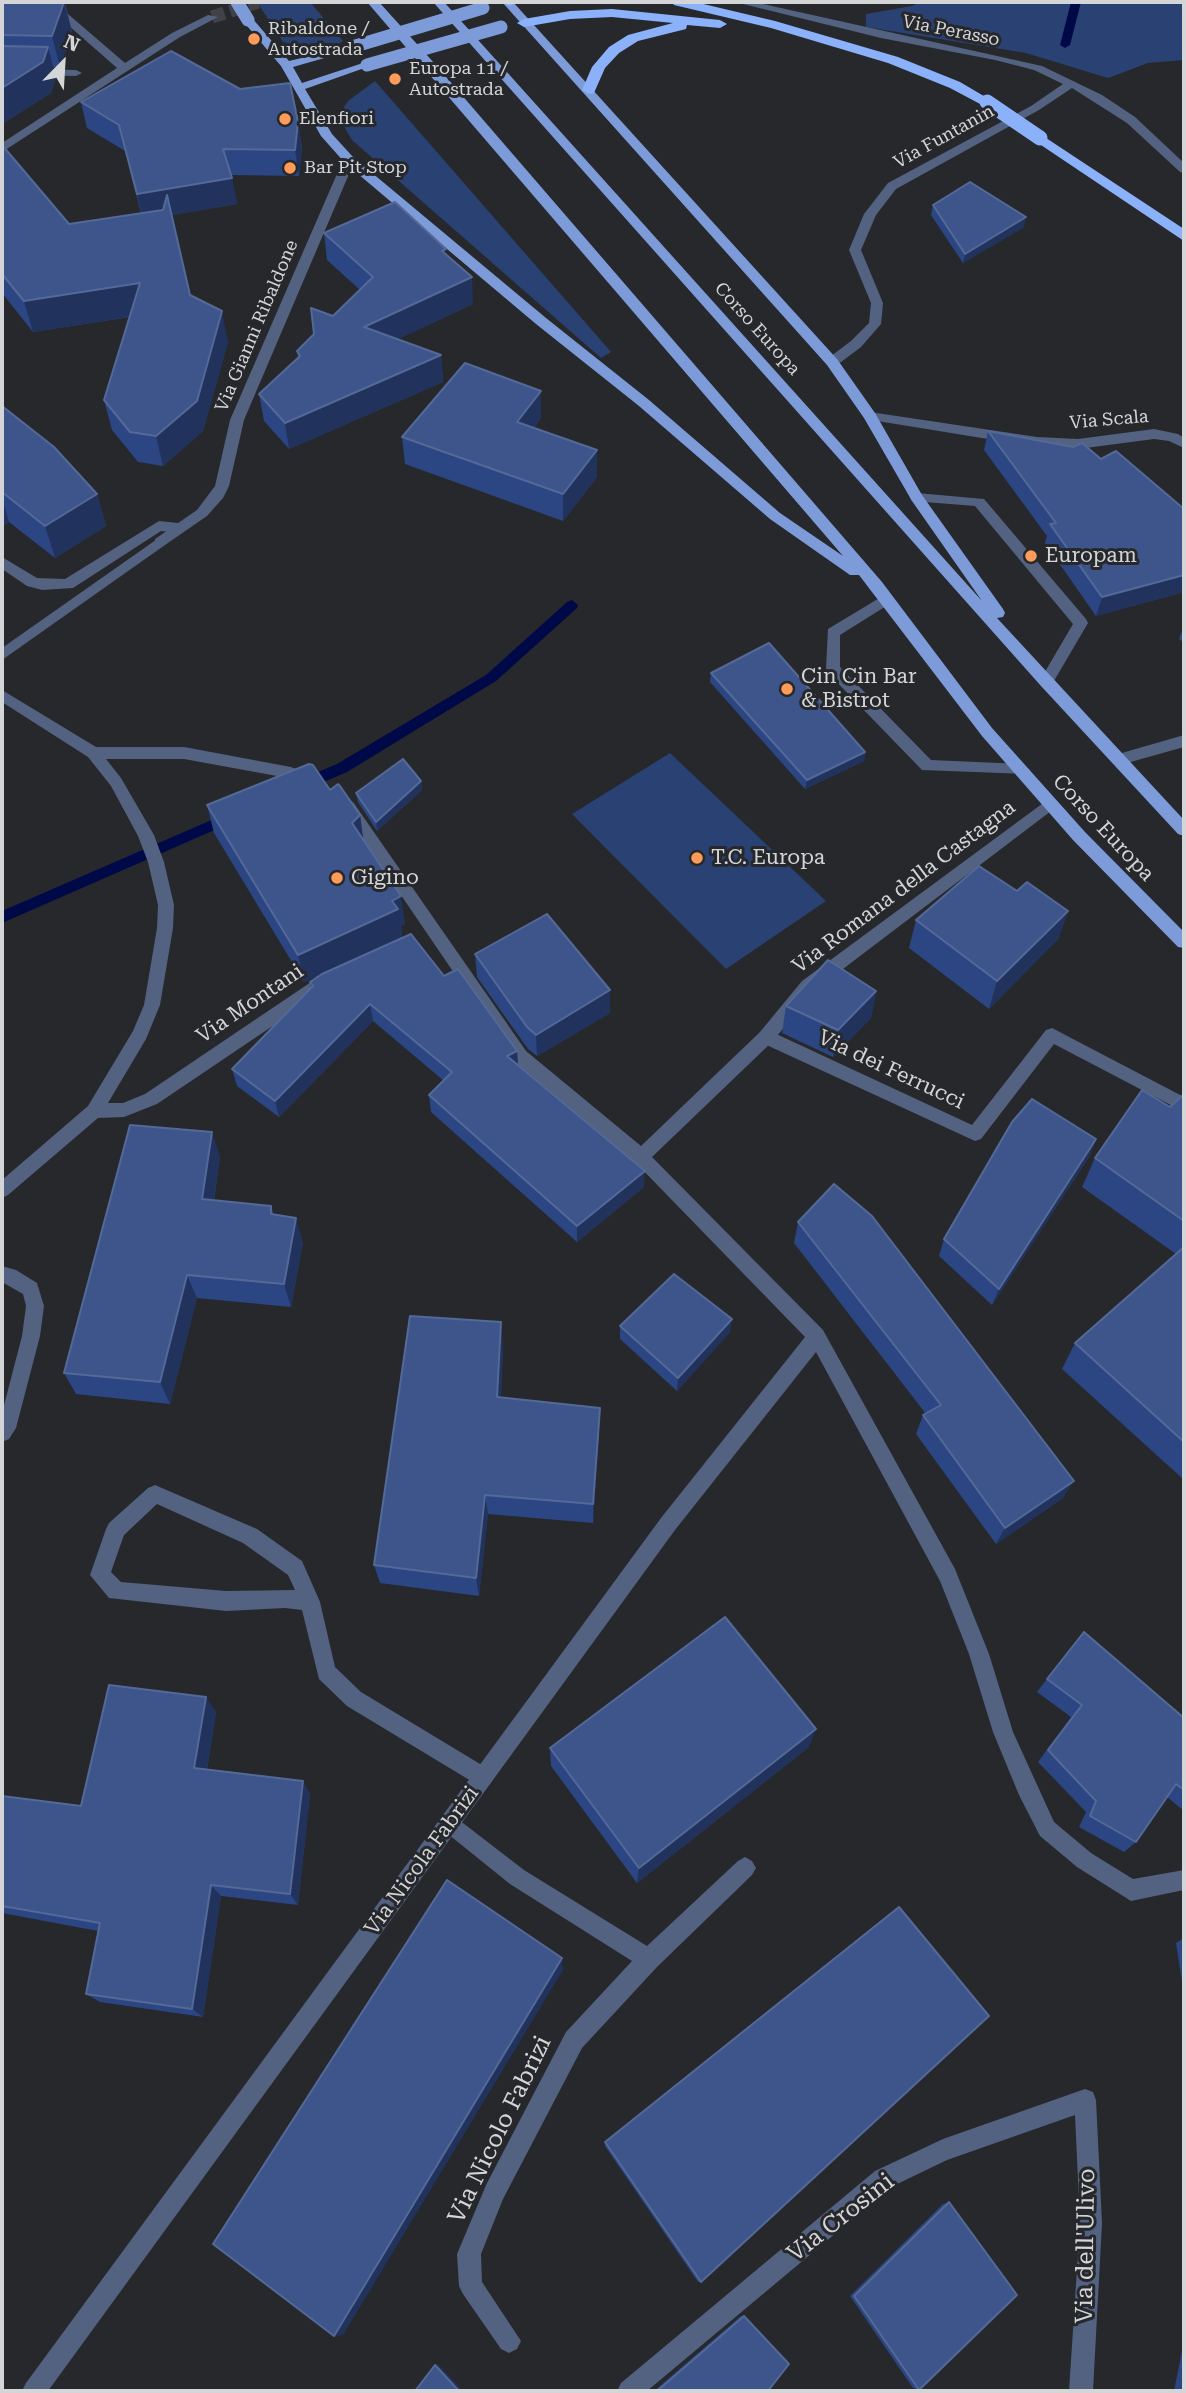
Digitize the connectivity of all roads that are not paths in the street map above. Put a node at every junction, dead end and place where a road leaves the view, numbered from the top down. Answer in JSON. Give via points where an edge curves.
{"nodes":[{"id":1,"x":20,"y":2,"type":"edge"},
{"id":2,"x":237,"y":2,"type":"edge"},
{"id":3,"x":373,"y":2,"type":"edge"},
{"id":4,"x":438,"y":2,"type":"edge"},
{"id":5,"x":508,"y":2,"type":"edge"},
{"id":6,"x":679,"y":2,"type":"edge"},
{"id":7,"x":741,"y":2,"type":"edge"},
{"id":8,"x":212,"y":17,"type":"tunnel mouth"},
{"id":9,"x":708,"y":22,"type":"junction"},
{"id":10,"x":524,"y":23,"type":"junction"},
{"id":11,"x":829,"y":41,"type":"junction"},
{"id":12,"x":286,"y":65,"type":"junction"},
{"id":13,"x":124,"y":68,"type":"junction"},
{"id":14,"x":2,"y":71,"type":"edge"},
{"id":15,"x":76,"y":73,"type":"dead end"},
{"id":16,"x":1071,"y":83,"type":"junction"},
{"id":17,"x":298,"y":88,"type":"junction"},
{"id":18,"x":589,"y":90,"type":"junction"},
{"id":19,"x":2,"y":148,"type":"edge"},
{"id":20,"x":349,"y":160,"type":"junction"},
{"id":21,"x":1184,"y":169,"type":"edge"},
{"id":22,"x":1184,"y":236,"type":"edge"},
{"id":23,"x":831,"y":362,"type":"junction"},
{"id":24,"x":870,"y":416,"type":"junction"},
{"id":25,"x":1184,"y":444,"type":"edge"},
{"id":26,"x":916,"y":498,"type":"junction"},
{"id":27,"x":178,"y":528,"type":"junction"},
{"id":28,"x":2,"y":562,"type":"edge"},
{"id":29,"x":881,"y":592,"type":"junction"},
{"id":30,"x":2,"y":655,"type":"edge"},
{"id":31,"x":1046,"y":682,"type":"junction"},
{"id":32,"x":2,"y":695,"type":"edge"},
{"id":33,"x":1184,"y":741,"type":"edge"},
{"id":34,"x":93,"y":753,"type":"junction"},
{"id":35,"x":1120,"y":760,"type":"junction"},
{"id":36,"x":1021,"y":770,"type":"junction"},
{"id":37,"x":1050,"y":804,"type":"junction"},
{"id":38,"x":1184,"y":830,"type":"edge"},
{"id":39,"x":1184,"y":942,"type":"edge"},
{"id":40,"x":342,"y":974,"type":"edge"},
{"id":41,"x":766,"y":1037,"type":"junction"},
{"id":42,"x":1184,"y":1105,"type":"edge"},
{"id":43,"x":94,"y":1111,"type":"junction"},
{"id":44,"x":641,"y":1157,"type":"junction"},
{"id":45,"x":2,"y":1190,"type":"edge"},
{"id":46,"x":2,"y":1275,"type":"edge"},
{"id":47,"x":817,"y":1336,"type":"junction"},
{"id":48,"x":2,"y":1433,"type":"edge"},
{"id":49,"x":310,"y":1602,"type":"junction"},
{"id":50,"x":484,"y":1777,"type":"junction"},
{"id":51,"x":450,"y":1823,"type":"junction"},
{"id":52,"x":745,"y":1868,"type":"dead end"},
{"id":53,"x":1184,"y":1880,"type":"edge"},
{"id":54,"x":649,"y":1959,"type":"junction"},
{"id":55,"x":1085,"y":2100,"type":"joint"},
{"id":56,"x":509,"y":2341,"type":"dead end"},
{"id":57,"x":34,"y":2391,"type":"edge"},
{"id":58,"x":629,"y":2391,"type":"edge"},
{"id":59,"x":1081,"y":2391,"type":"edge"}],
"edges":[{"from":1,"to":13,"type":"street","via":[[64,16]]},
{"from":2,"to":12,"type":"main road","bridge":true},
{"from":3,"to":29,"type":"main road","name":"Corso Europa"},
{"from":4,"to":31,"type":"main road","name":"Corso Europa"},
{"from":5,"to":10,"type":"main road"},
{"from":5,"to":12,"type":"main road","bridge":true},
{"from":6,"to":11,"type":"highway"},
{"from":7,"to":16,"type":"street","name":"Via Perasso","via":[[996,57]]},
{"from":8,"to":13,"type":"street"},
{"from":9,"to":10,"type":"highway","via":[[612,13]]},
{"from":9,"to":11,"type":"highway"},
{"from":9,"to":18,"type":"highway","via":[[633,38],[599,67]]},
{"from":10,"to":17,"type":"main road","bridge":true},
{"from":10,"to":18,"type":"main road"},
{"from":11,"to":22,"type":"highway","bridge":true,"via":[[922,71],[987,102]]},
{"from":12,"to":17,"type":"main road"},
{"from":13,"to":19,"type":"street"},
{"from":14,"to":15,"type":"street"},
{"from":16,"to":21,"type":"street","via":[[1131,120]]},
{"from":16,"to":23,"type":"street","name":"Via Funtanin","via":[[892,186],[870,214],[855,250],[877,303],[875,324]]},
{"from":17,"to":20,"type":"main road","via":[[327,136]]},
{"from":18,"to":23,"type":"main road"},
{"from":20,"to":27,"type":"street","name":"Via Gianni Ribaldone","via":[[237,420],[222,486],[211,506]]},
{"from":20,"to":29,"type":"main road","via":[[775,516]]},
{"from":23,"to":24,"type":"main road"},
{"from":24,"to":25,"type":"street","name":"Via Scala","via":[[1037,442],[1078,444],[1154,434]]},
{"from":24,"to":26,"type":"main road"},
{"from":26,"to":31,"type":"main road"},
{"from":26,"to":31,"type":"street","via":[[979,502],[1082,623]]},
{"from":27,"to":28,"type":"street","via":[[159,526],[68,584],[42,585]]},
{"from":27,"to":30,"type":"street","name":"Via Gianni Ribaldone"},
{"from":29,"to":36,"type":"main road","name":"Corso Europa"},
{"from":29,"to":36,"type":"street","name":"Corso Europa","via":[[833,633],[833,669],[927,766]]},
{"from":31,"to":35,"type":"main road","name":"Corso Europa"},
{"from":32,"to":34,"type":"street"},
{"from":33,"to":35,"type":"street"},
{"from":34,"to":43,"type":"street","via":[[116,782],[146,835],[166,905],[152,1005]]},
{"from":34,"to":44,"type":"street","via":[[184,753],[291,773],[331,792],[352,809],[429,935],[520,1056]]},
{"from":35,"to":38,"type":"main road","name":"Corso Europa"},
{"from":36,"to":37,"type":"main road","name":"Corso Europa"},
{"from":37,"to":39,"type":"main road","name":"Corso Europa"},
{"from":37,"to":41,"type":"street","name":"Via Romana della Castagna","via":[[808,986]]},
{"from":40,"to":43,"type":"street","name":"Via Montani","via":[[318,985],[151,1099],[124,1110]]},
{"from":41,"to":42,"type":"street","name":"Via dei Ferrucci","via":[[975,1135],[1052,1035]]},
{"from":41,"to":44,"type":"street","name":"Via Romana della Castagna"},
{"from":43,"to":45,"type":"street"},
{"from":44,"to":47,"type":"street"},
{"from":46,"to":48,"type":"street","via":[[31,1289],[35,1306],[21,1377]]},
{"from":47,"to":50,"type":"street","name":"Via Nicola Fabrizi","via":[[668,1524]]},
{"from":47,"to":53,"type":"street","via":[[948,1576],[1003,1732],[1047,1829],[1084,1860],[1131,1889]]},
{"from":49,"to":49,"type":"street","via":[[295,1568],[250,1536],[155,1493],[116,1529],[100,1575],[116,1591],[226,1601],[285,1598]]},
{"from":49,"to":50,"type":"street","via":[[326,1672],[354,1699]]},
{"from":50,"to":51,"type":"street","name":"Via Nicola Fabrizi"},
{"from":51,"to":54,"type":"street","via":[[517,1877]]},
{"from":51,"to":57,"type":"street","name":"Via Nicola Fabrizi"},
{"from":52,"to":54,"type":"street","name":"Via Nicolo Fabrizi"},
{"from":54,"to":56,"type":"street","name":"Via Nicolo Fabrizi","via":[[574,2040],[495,2191],[469,2254],[471,2286]]},
{"from":55,"to":58,"type":"street","name":"Via Crosini","via":[[943,2150],[883,2179]]},
{"from":55,"to":59,"type":"street","name":"Via dell'Ulivo","via":[[1091,2223]]}]}
